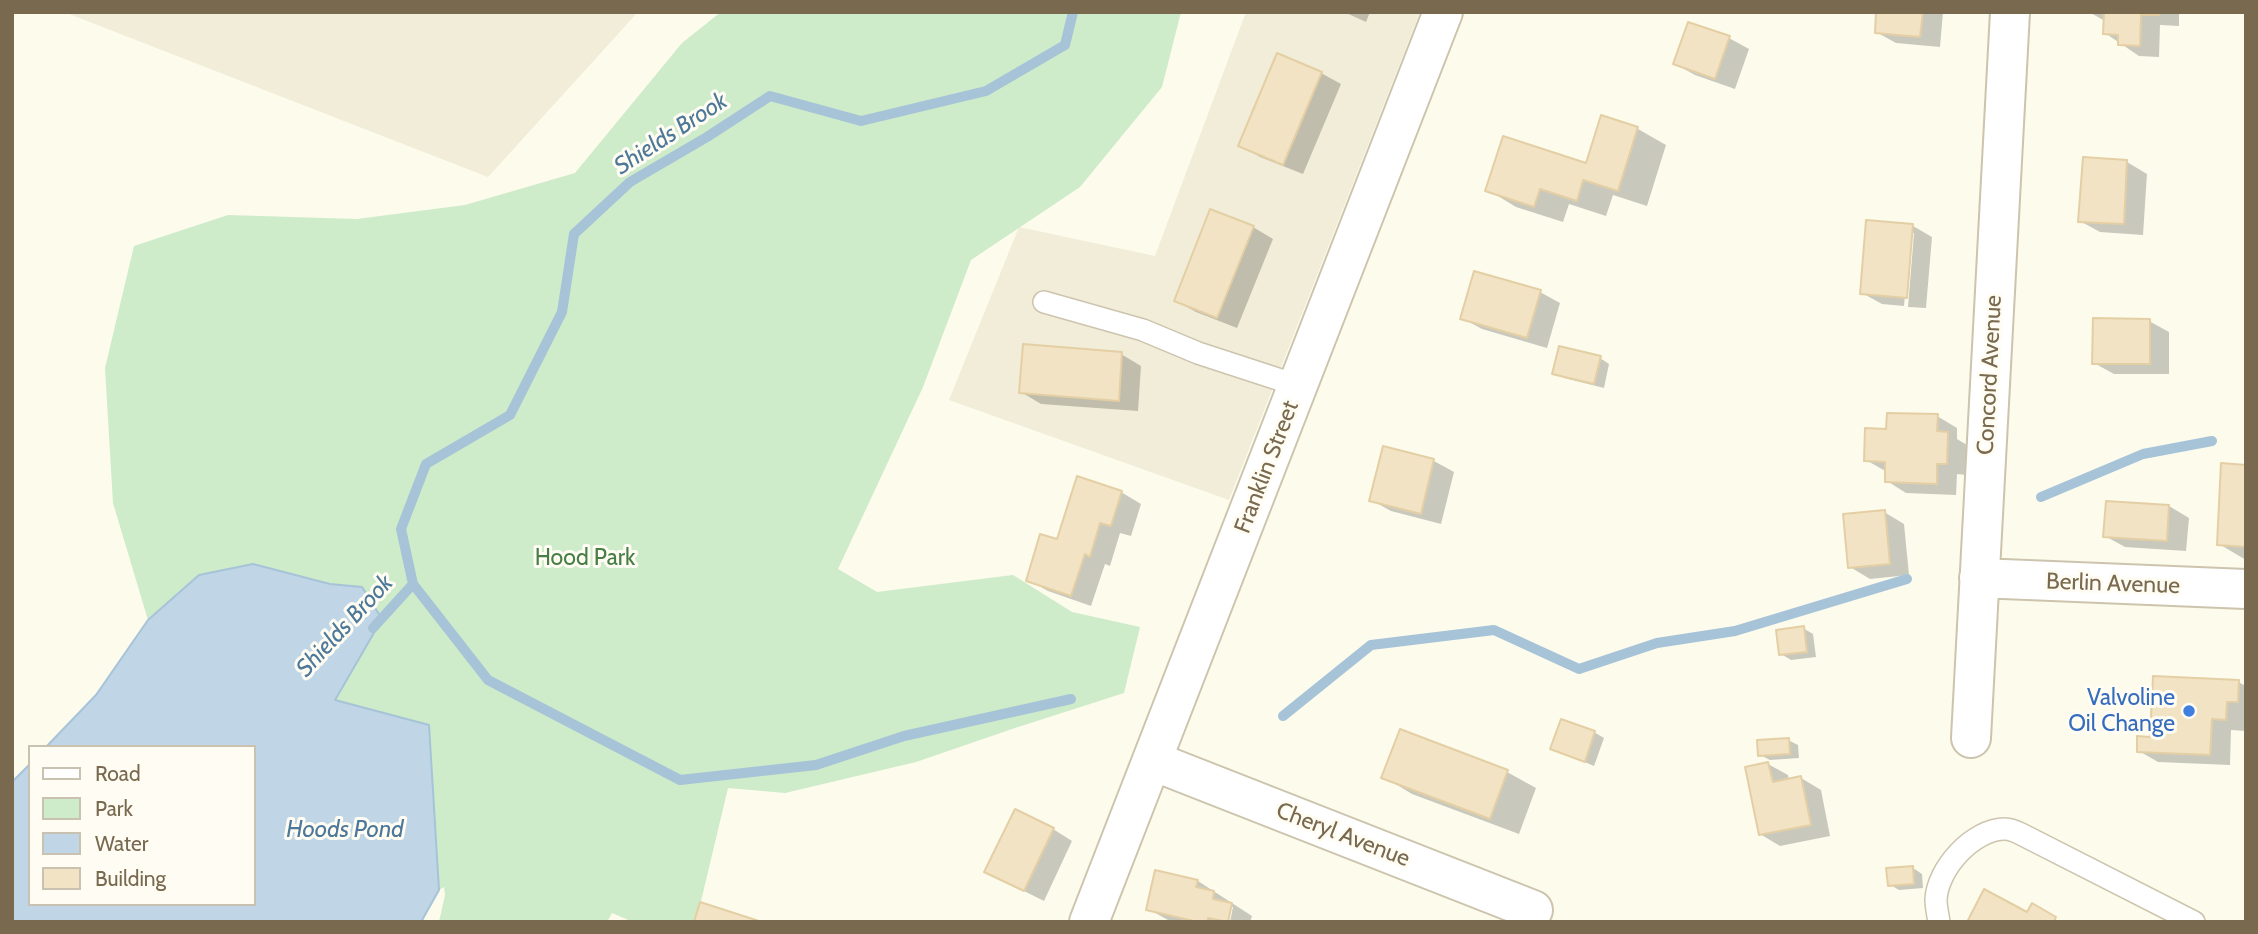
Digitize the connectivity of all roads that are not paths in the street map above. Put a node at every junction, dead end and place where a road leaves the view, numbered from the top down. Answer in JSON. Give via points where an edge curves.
{"nodes":[{"id":1,"x":1443,"y":12,"type":"edge"},
{"id":2,"x":2010,"y":12,"type":"edge"},
{"id":3,"x":1044,"y":302,"type":"dead end"},
{"id":4,"x":1298,"y":386,"type":"junction"},
{"id":5,"x":1979,"y":578,"type":"junction"},
{"id":6,"x":2246,"y":589,"type":"edge"},
{"id":7,"x":1971,"y":738,"type":"dead end"},
{"id":8,"x":1153,"y":761,"type":"junction"},
{"id":9,"x":1533,"y":910,"type":"dead end"},
{"id":10,"x":2157,"y":914,"type":"edge"},
{"id":11,"x":1089,"y":922,"type":"edge"},
{"id":12,"x":1939,"y":922,"type":"edge"},
{"id":13,"x":2194,"y":922,"type":"edge"}],
"edges":[{"from":1,"to":4,"type":"street","name":"Franklin Street"},
{"from":2,"to":5,"type":"street","name":"Concord Avenue"},
{"from":3,"to":4,"type":"lane","via":[[1143,330]]},
{"from":4,"to":8,"type":"street","name":"Franklin Street"},
{"from":5,"to":6,"type":"street","name":"Berlin Avenue"},
{"from":5,"to":7,"type":"street","name":"Concord Avenue"},
{"from":8,"to":9,"type":"street","name":"Cheryl Avenue"},
{"from":8,"to":11,"type":"street","name":"Franklin Street"},
{"from":10,"to":12,"type":"lane","via":[[2005,829],[1983,835],[1950,864],[1939,882]]},
{"from":10,"to":13,"type":"lane"}]}
